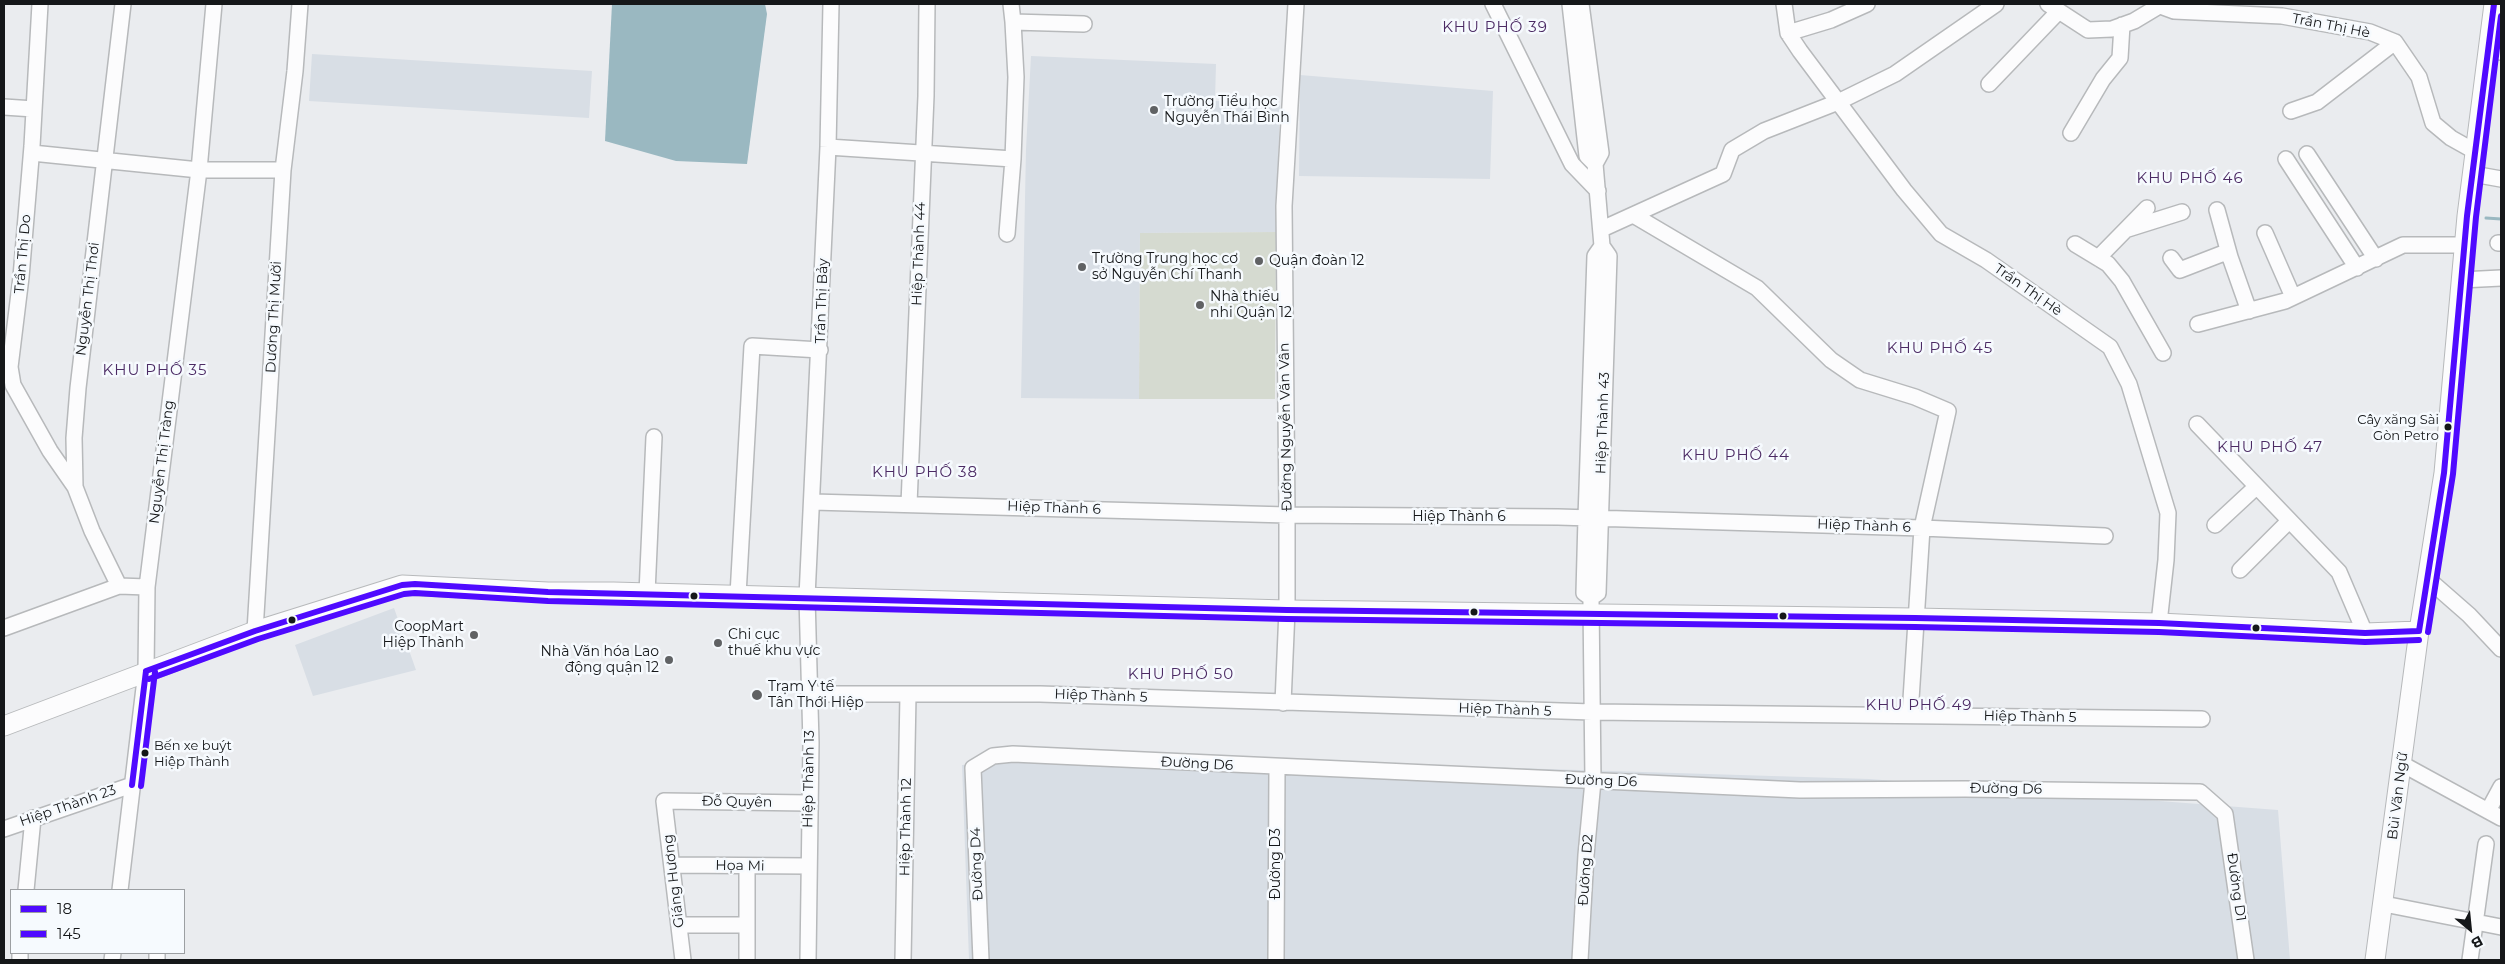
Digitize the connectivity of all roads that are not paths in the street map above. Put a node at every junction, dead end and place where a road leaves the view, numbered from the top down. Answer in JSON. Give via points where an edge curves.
{"nodes":[{"id":1,"x":40,"y":4,"type":"edge"},
{"id":2,"x":123,"y":4,"type":"edge"},
{"id":3,"x":214,"y":4,"type":"edge"},
{"id":4,"x":300,"y":4,"type":"edge"},
{"id":5,"x":831,"y":4,"type":"edge"},
{"id":6,"x":927,"y":4,"type":"edge"},
{"id":7,"x":1011,"y":4,"type":"edge"},
{"id":8,"x":1296,"y":4,"type":"edge"},
{"id":9,"x":1493,"y":4,"type":"edge"},
{"id":10,"x":1570,"y":4,"type":"edge"},
{"id":11,"x":1581,"y":4,"type":"edge"},
{"id":12,"x":1784,"y":4,"type":"edge"},
{"id":13,"x":1867,"y":4,"type":"edge"},
{"id":14,"x":1996,"y":4,"type":"edge"},
{"id":15,"x":2494,"y":4,"type":"edge"},
{"id":16,"x":2157,"y":5,"type":"edge"},
{"id":17,"x":2053,"y":8,"type":"edge"},
{"id":18,"x":2190,"y":8,"type":"edge"},
{"id":19,"x":1013,"y":22,"type":"junction"},
{"id":20,"x":1084,"y":24,"type":"dead end"},
{"id":21,"x":2122,"y":25,"type":"junction"},
{"id":22,"x":1788,"y":33,"type":"junction"},
{"id":23,"x":2395,"y":42,"type":"junction"},
{"id":24,"x":2495,"y":51,"type":"edge"},
{"id":25,"x":1990,"y":84,"type":"dead end"},
{"id":26,"x":1838,"y":102,"type":"junction"},
{"id":27,"x":4,"y":107,"type":"edge"},
{"id":28,"x":34,"y":109,"type":"junction"},
{"id":29,"x":2291,"y":111,"type":"dead end"},
{"id":30,"x":2072,"y":133,"type":"dead end"},
{"id":31,"x":828,"y":147,"type":"junction"},
{"id":32,"x":2476,"y":152,"type":"junction"},
{"id":33,"x":32,"y":153,"type":"junction"},
{"id":34,"x":923,"y":153,"type":"junction"},
{"id":35,"x":2307,"y":154,"type":"dead end"},
{"id":36,"x":1014,"y":159,"type":"junction"},
{"id":37,"x":2286,"y":159,"type":"dead end"},
{"id":38,"x":105,"y":161,"type":"junction"},
{"id":39,"x":1595,"y":164,"type":"junction"},
{"id":40,"x":199,"y":170,"type":"junction"},
{"id":41,"x":283,"y":170,"type":"junction"},
{"id":42,"x":2473,"y":174,"type":"junction"},
{"id":43,"x":2501,"y":179,"type":"edge"},
{"id":44,"x":1598,"y":191,"type":"junction"},
{"id":45,"x":2148,"y":208,"type":"dead end"},
{"id":46,"x":2217,"y":210,"type":"dead end"},
{"id":47,"x":2182,"y":212,"type":"dead end"},
{"id":48,"x":1635,"y":216,"type":"junction"},
{"id":49,"x":1602,"y":229,"type":"junction"},
{"id":50,"x":2126,"y":229,"type":"junction"},
{"id":51,"x":2265,"y":233,"type":"dead end"},
{"id":52,"x":1007,"y":234,"type":"dead end"},
{"id":53,"x":2075,"y":244,"type":"dead end"},
{"id":54,"x":2464,"y":245,"type":"junction"},
{"id":55,"x":2230,"y":257,"type":"junction"},
{"id":56,"x":2098,"y":258,"type":"junction"},
{"id":57,"x":2171,"y":258,"type":"dead end"},
{"id":58,"x":2376,"y":259,"type":"junction"},
{"id":59,"x":2357,"y":268,"type":"junction"},
{"id":60,"x":2501,"y":278,"type":"edge"},
{"id":61,"x":2461,"y":280,"type":"junction"},
{"id":62,"x":2293,"y":297,"type":"junction"},
{"id":63,"x":2249,"y":311,"type":"junction"},
{"id":64,"x":2198,"y":324,"type":"dead end"},
{"id":65,"x":820,"y":350,"type":"junction"},
{"id":66,"x":2163,"y":353,"type":"dead end"},
{"id":67,"x":2197,"y":424,"type":"dead end"},
{"id":68,"x":654,"y":437,"type":"dead end"},
{"id":69,"x":75,"y":487,"type":"junction"},
{"id":70,"x":2256,"y":487,"type":"junction"},
{"id":71,"x":813,"y":502,"type":"junction"},
{"id":72,"x":909,"y":504,"type":"junction"},
{"id":73,"x":1287,"y":515,"type":"junction"},
{"id":74,"x":1593,"y":518,"type":"junction"},
{"id":75,"x":2289,"y":521,"type":"junction"},
{"id":76,"x":2215,"y":525,"type":"dead end"},
{"id":77,"x":1922,"y":528,"type":"junction"},
{"id":78,"x":2105,"y":536,"type":"dead end"},
{"id":79,"x":2240,"y":570,"type":"dead end"},
{"id":80,"x":2429,"y":580,"type":"junction"},
{"id":81,"x":119,"y":586,"type":"junction"},
{"id":82,"x":147,"y":587,"type":"junction"},
{"id":83,"x":648,"y":593,"type":"junction"},
{"id":84,"x":738,"y":596,"type":"junction"},
{"id":85,"x":807,"y":598,"type":"junction"},
{"id":86,"x":1591,"y":606,"type":"junction"},
{"id":87,"x":1287,"y":610,"type":"junction"},
{"id":88,"x":1914,"y":618,"type":"junction"},
{"id":89,"x":2159,"y":623,"type":"junction"},
{"id":90,"x":4,"y":628,"type":"edge"},
{"id":91,"x":255,"y":631,"type":"junction"},
{"id":92,"x":2419,"y":631,"type":"junction"},
{"id":93,"x":2365,"y":633,"type":"junction"},
{"id":94,"x":2501,"y":649,"type":"edge"},
{"id":95,"x":146,"y":671,"type":"junction"},
{"id":96,"x":809,"y":694,"type":"junction"},
{"id":97,"x":908,"y":695,"type":"junction"},
{"id":98,"x":1283,"y":703,"type":"junction"},
{"id":99,"x":1592,"y":712,"type":"junction"},
{"id":100,"x":1910,"y":716,"type":"junction"},
{"id":101,"x":2202,"y":719,"type":"dead end"},
{"id":102,"x":4,"y":726,"type":"edge"},
{"id":103,"x":2402,"y":764,"type":"junction"},
{"id":104,"x":973,"y":768,"type":"joint"},
{"id":105,"x":1277,"y":768,"type":"junction"},
{"id":106,"x":1593,"y":781,"type":"junction"},
{"id":107,"x":132,"y":785,"type":"junction"},
{"id":108,"x":2501,"y":787,"type":"edge"},
{"id":109,"x":664,"y":801,"type":"joint"},
{"id":110,"x":810,"y":803,"type":"junction"},
{"id":111,"x":2488,"y":811,"type":"junction"},
{"id":112,"x":2225,"y":814,"type":"joint"},
{"id":113,"x":33,"y":818,"type":"junction"},
{"id":114,"x":2501,"y":818,"type":"edge"},
{"id":115,"x":4,"y":829,"type":"edge"},
{"id":116,"x":2486,"y":844,"type":"dead end"},
{"id":117,"x":673,"y":865,"type":"junction"},
{"id":118,"x":747,"y":866,"type":"junction"},
{"id":119,"x":808,"y":866,"type":"junction"},
{"id":120,"x":26,"y":889,"type":"edge"},
{"id":121,"x":120,"y":889,"type":"edge"},
{"id":122,"x":2384,"y":904,"type":"junction"},
{"id":123,"x":2474,"y":921,"type":"junction"},
{"id":124,"x":679,"y":925,"type":"junction"},
{"id":125,"x":747,"y":925,"type":"junction"},
{"id":126,"x":2501,"y":927,"type":"edge"},
{"id":127,"x":683,"y":960,"type":"edge"},
{"id":128,"x":747,"y":960,"type":"edge"},
{"id":129,"x":808,"y":960,"type":"edge"},
{"id":130,"x":903,"y":960,"type":"edge"},
{"id":131,"x":981,"y":960,"type":"edge"},
{"id":132,"x":1276,"y":960,"type":"edge"},
{"id":133,"x":1580,"y":960,"type":"edge"},
{"id":134,"x":2246,"y":960,"type":"edge"},
{"id":135,"x":2375,"y":960,"type":"edge"},
{"id":136,"x":2470,"y":960,"type":"edge"}],
"edges":[{"from":1,"to":28,"type":"street","name":"Trần Thị Do"},
{"from":2,"to":38,"type":"street","name":"Nguyễn Thị Thơi"},
{"from":3,"to":40,"type":"street","name":"Nguyễn Thị Tràng"},
{"from":4,"to":41,"type":"street","name":"Dương Thị Mười"},
{"from":5,"to":31,"type":"street","name":"Trần Thị Bảy"},
{"from":6,"to":34,"type":"street","name":"Hiệp Thành 44"},
{"from":7,"to":19,"type":"street"},
{"from":8,"to":73,"type":"street","name":"Đường Nguyễn Văn Vân","via":[[1284,206]]},
{"from":9,"to":44,"type":"street","via":[[1572,164]]},
{"from":10,"to":39,"type":"street","name":"Hiệp Thành 43","via":[[1587,156]]},
{"from":11,"to":39,"type":"street","name":"Hiệp Thành 43","via":[[1601,153]]},
{"from":12,"to":22,"type":"street","name":"Trần Thị Hè"},
{"from":13,"to":22,"type":"street","via":[[1831,20]]},
{"from":14,"to":26,"type":"street","via":[[1895,74]]},
{"from":15,"to":24,"type":"main road","name":"Bùi Văn Ngữ"},
{"from":16,"to":18,"type":"street","name":"Trần Thị Hè","via":[[2174,11]]},
{"from":16,"to":21,"type":"street"},
{"from":17,"to":21,"type":"street","via":[[2088,30]]},
{"from":17,"to":25,"type":"street"},
{"from":18,"to":23,"type":"street","name":"Trần Thị Hè","via":[[2282,16],[2370,32]]},
{"from":19,"to":20,"type":"street"},
{"from":19,"to":36,"type":"street","via":[[1016,77]]},
{"from":21,"to":30,"type":"street","via":[[2120,58],[2103,79]]},
{"from":22,"to":26,"type":"street","name":"Trần Thị Hè"},
{"from":23,"to":29,"type":"street","via":[[2317,102]]},
{"from":23,"to":32,"type":"street","via":[[2419,77],[2433,123],[2450,138]]},
{"from":24,"to":32,"type":"main road","name":"Bùi Văn Ngữ"},
{"from":26,"to":48,"type":"street","via":[[1764,131],[1732,150],[1723,174]]},
{"from":26,"to":89,"type":"street","name":"Trần Thị Hè","via":[[1941,234],[1986,260],[2110,347],[2125,373],[2168,513]]},
{"from":27,"to":28,"type":"street"},
{"from":28,"to":33,"type":"street","name":"Trần Thị Do"},
{"from":31,"to":34,"type":"street"},
{"from":31,"to":65,"type":"street","name":"Trần Thị Bảy"},
{"from":32,"to":42,"type":"main road","name":"Bùi Văn Ngữ"},
{"from":33,"to":38,"type":"street"},
{"from":33,"to":69,"type":"street","name":"Trần Thị Do","via":[[10,367],[13,385],[50,451]]},
{"from":34,"to":36,"type":"street"},
{"from":34,"to":72,"type":"street","name":"Hiệp Thành 44"},
{"from":35,"to":58,"type":"street"},
{"from":36,"to":52,"type":"street"},
{"from":37,"to":59,"type":"street"},
{"from":38,"to":40,"type":"street"},
{"from":38,"to":69,"type":"street","name":"Nguyễn Thị Thơi","via":[[78,388]]},
{"from":39,"to":44,"type":"street","name":"Hiệp Thành 43"},
{"from":40,"to":41,"type":"street"},
{"from":40,"to":82,"type":"street","name":"Nguyễn Thị Tràng"},
{"from":41,"to":91,"type":"street","name":"Dương Thị Mười"},
{"from":42,"to":43,"type":"street"},
{"from":42,"to":54,"type":"main road","name":"Bùi Văn Ngữ"},
{"from":44,"to":49,"type":"street","name":"Hiệp Thành 43"},
{"from":45,"to":50,"type":"street"},
{"from":46,"to":55,"type":"street"},
{"from":47,"to":50,"type":"street"},
{"from":48,"to":49,"type":"street"},
{"from":48,"to":77,"type":"street","via":[[1757,288],[1830,360],[1860,380],[1915,396],[1948,411]]},
{"from":49,"to":74,"type":"street","name":"Hiệp Thành 43","via":[[1602,246],[1595,256]]},
{"from":50,"to":56,"type":"street"},
{"from":51,"to":62,"type":"street"},
{"from":53,"to":56,"type":"street"},
{"from":54,"to":58,"type":"street","via":[[2403,246]]},
{"from":54,"to":61,"type":"main road","name":"Bùi Văn Ngữ"},
{"from":55,"to":57,"type":"street","via":[[2224,253],[2180,270]]},
{"from":55,"to":63,"type":"street"},
{"from":56,"to":66,"type":"street","via":[[2108,264],[2122,281]]},
{"from":58,"to":59,"type":"street"},
{"from":59,"to":62,"type":"street"},
{"from":60,"to":61,"type":"street"},
{"from":61,"to":80,"type":"main road","name":"Bùi Văn Ngữ","via":[[2444,473]]},
{"from":62,"to":63,"type":"street"},
{"from":63,"to":64,"type":"street"},
{"from":65,"to":71,"type":"street","name":"Trần Thị Bảy"},
{"from":65,"to":84,"type":"street","via":[[752,346]]},
{"from":67,"to":70,"type":"street"},
{"from":68,"to":83,"type":"street"},
{"from":69,"to":81,"type":"street","name":"Nguyễn Thị Thơi"},
{"from":70,"to":75,"type":"street"},
{"from":70,"to":76,"type":"street"},
{"from":71,"to":72,"type":"street","name":"Hiệp Thành 6"},
{"from":71,"to":85,"type":"street","name":"Trần Thị Bảy"},
{"from":72,"to":73,"type":"street","name":"Hiệp Thành 6"},
{"from":73,"to":74,"type":"street","name":"Hiệp Thành 6"},
{"from":73,"to":87,"type":"street","name":"Đường Nguyễn Văn Vân"},
{"from":74,"to":77,"type":"street","name":"Hiệp Thành 6"},
{"from":74,"to":86,"type":"street","name":"Hiệp Thành 43","via":[[1584,593]]},
{"from":75,"to":79,"type":"street"},
{"from":75,"to":93,"type":"street","via":[[2339,572]]},
{"from":77,"to":78,"type":"street","name":"Hiệp Thành 6"},
{"from":77,"to":88,"type":"street"},
{"from":80,"to":92,"type":"main road","name":"Bùi Văn Ngữ"},
{"from":80,"to":94,"type":"street"},
{"from":81,"to":82,"type":"street"},
{"from":81,"to":90,"type":"street"},
{"from":82,"to":95,"type":"street","name":"Nguyễn Thị Tràng"},
{"from":83,"to":84,"type":"main road"},
{"from":83,"to":91,"type":"main road","via":[[402,585]]},
{"from":84,"to":85,"type":"main road"},
{"from":85,"to":87,"type":"main road"},
{"from":85,"to":96,"type":"street","name":"Hiệp Thành 13"},
{"from":86,"to":87,"type":"main road"},
{"from":86,"to":88,"type":"main road"},
{"from":86,"to":99,"type":"street","name":"Hiệp Thành 43"},
{"from":87,"to":98,"type":"street","name":"Đường Nguyễn Văn Vân"},
{"from":88,"to":89,"type":"main road"},
{"from":88,"to":100,"type":"street"},
{"from":89,"to":93,"type":"main road"},
{"from":91,"to":95,"type":"main road"},
{"from":92,"to":93,"type":"main road"},
{"from":92,"to":103,"type":"main road","name":"Bùi Văn Ngữ"},
{"from":95,"to":102,"type":"main road"},
{"from":95,"to":107,"type":"street","name":"Nguyễn Thị Tràng"},
{"from":96,"to":97,"type":"street","name":"Hiệp Thành 5"},
{"from":96,"to":110,"type":"street","name":"Hiệp Thành 13"},
{"from":97,"to":98,"type":"street","name":"Hiệp Thành 5","via":[[1040,694]]},
{"from":97,"to":130,"type":"street","name":"Hiệp Thành 12"},
{"from":98,"to":99,"type":"street","name":"Hiệp Thành 5"},
{"from":99,"to":100,"type":"street","name":"Hiệp Thành 5"},
{"from":99,"to":106,"type":"street","name":"Hiệp Thành 43"},
{"from":100,"to":101,"type":"street","name":"Hiệp Thành 5"},
{"from":103,"to":111,"type":"street"},
{"from":103,"to":122,"type":"main road","name":"Bùi Văn Ngữ"},
{"from":104,"to":105,"type":"street","name":"Đường D6","via":[[993,756],[1013,754]]},
{"from":104,"to":131,"type":"street","name":"Đường D4"},
{"from":105,"to":106,"type":"street","name":"Đường D6"},
{"from":105,"to":132,"type":"street","name":"Đường D3"},
{"from":106,"to":112,"type":"street","name":"Đường D6","via":[[1800,790],[1965,788],[2200,792]]},
{"from":106,"to":133,"type":"street","name":"Đường D2"},
{"from":107,"to":113,"type":"street","name":"Hiệp Thành 23"},
{"from":107,"to":121,"type":"street","name":"Nguyễn Thị Tràng"},
{"from":108,"to":111,"type":"street"},
{"from":109,"to":110,"type":"street","name":"Đỗ Quyên"},
{"from":109,"to":117,"type":"street","name":"Giáng Hương"},
{"from":110,"to":119,"type":"street","name":"Hiệp Thành 13"},
{"from":111,"to":114,"type":"street"},
{"from":112,"to":134,"type":"street","name":"Đường D1"},
{"from":113,"to":115,"type":"street","name":"Hiệp Thành 23"},
{"from":113,"to":120,"type":"street"},
{"from":116,"to":123,"type":"street"},
{"from":117,"to":118,"type":"street","name":"Họa Mi"},
{"from":117,"to":124,"type":"street","name":"Giáng Hương"},
{"from":118,"to":119,"type":"street","name":"Họa Mi"},
{"from":118,"to":125,"type":"street"},
{"from":119,"to":129,"type":"street","name":"Hiệp Thành 13"},
{"from":122,"to":123,"type":"street"},
{"from":122,"to":135,"type":"main road","name":"Bùi Văn Ngữ"},
{"from":123,"to":126,"type":"street"},
{"from":123,"to":136,"type":"street"},
{"from":124,"to":125,"type":"street"},
{"from":124,"to":127,"type":"street","name":"Giáng Hương"},
{"from":125,"to":128,"type":"street"}]}
